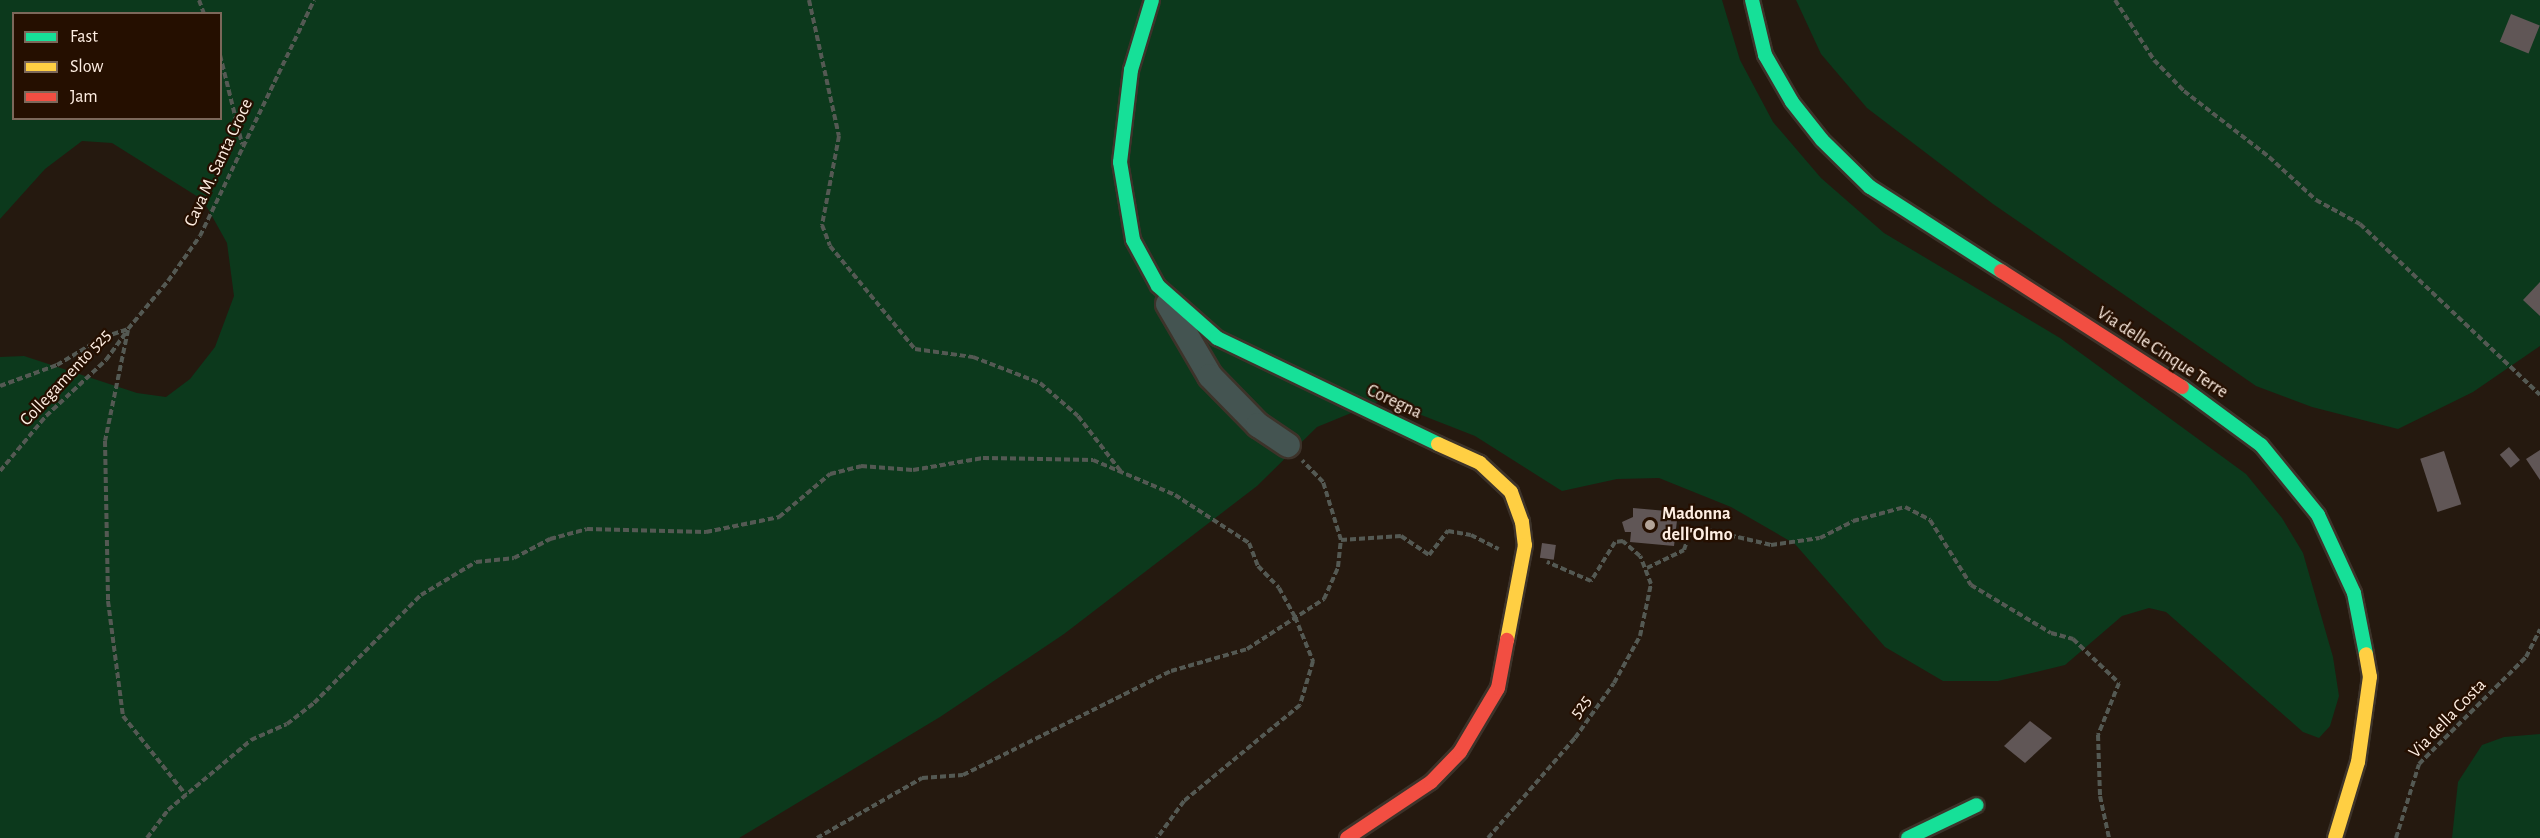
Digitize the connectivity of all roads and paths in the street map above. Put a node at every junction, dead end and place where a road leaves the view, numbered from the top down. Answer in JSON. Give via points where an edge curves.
{"nodes":[{"id":1,"x":314,"y":0,"type":"edge"},
{"id":2,"x":809,"y":0,"type":"edge"},
{"id":3,"x":1152,"y":0,"type":"edge"},
{"id":4,"x":1752,"y":0,"type":"edge"},
{"id":5,"x":2115,"y":0,"type":"edge"},
{"id":6,"x":222,"y":63,"type":"edge"},
{"id":7,"x":242,"y":145,"type":"junction"},
{"id":8,"x":1158,"y":286,"type":"junction"},
{"id":9,"x":128,"y":329,"type":"junction"},
{"id":10,"x":0,"y":386,"type":"edge"},
{"id":11,"x":2540,"y":395,"type":"edge"},
{"id":12,"x":1288,"y":445,"type":"joint"},
{"id":13,"x":0,"y":471,"type":"edge"},
{"id":14,"x":1122,"y":473,"type":"junction"},
{"id":15,"x":1341,"y":540,"type":"junction"},
{"id":16,"x":1523,"y":557,"type":"junction"},
{"id":17,"x":1647,"y":568,"type":"junction"},
{"id":18,"x":1294,"y":616,"type":"junction"},
{"id":19,"x":2540,"y":630,"type":"edge"},
{"id":20,"x":186,"y":795,"type":"junction"},
{"id":21,"x":1977,"y":805,"type":"dead end"},
{"id":22,"x":147,"y":838,"type":"edge"},
{"id":23,"x":817,"y":838,"type":"edge"},
{"id":24,"x":1157,"y":838,"type":"edge"},
{"id":25,"x":1347,"y":838,"type":"edge"},
{"id":26,"x":1488,"y":838,"type":"edge"},
{"id":27,"x":1908,"y":838,"type":"edge"},
{"id":28,"x":2109,"y":838,"type":"edge"},
{"id":29,"x":2335,"y":838,"type":"edge"},
{"id":30,"x":2396,"y":838,"type":"edge"}],
"edges":[{"from":1,"to":7,"type":"path","name":"Cava M. Santa Croce"},
{"from":2,"to":14,"type":"path","via":[[839,136],[822,225],[830,246],[915,349],[973,357],[1040,383],[1078,416]]},
{"from":3,"to":8,"type":"street","name":"Coregna","via":[[1131,70],[1120,162],[1133,240]]},
{"from":4,"to":29,"type":"street","name":"Via delle Cinque Terre","via":[[1765,55],[1792,102],[1822,141],[1870,187],[2212,406],[2260,446],[2318,514],[2354,593],[2370,677],[2358,762]]},
{"from":5,"to":11,"type":"path","via":[[2154,60],[2184,91],[2269,157],[2316,200],[2360,224]]},
{"from":6,"to":7,"type":"path"},
{"from":7,"to":9,"type":"path","name":"Cava M. Santa Croce","via":[[200,236]]},
{"from":8,"to":12,"type":"street","via":[[1210,376],[1258,425]]},
{"from":8,"to":16,"type":"street","name":"Coregna","via":[[1217,338],[1260,362],[1480,463],[1511,492],[1522,522]]},
{"from":9,"to":10,"type":"path","via":[[104,337],[57,365]]},
{"from":9,"to":13,"type":"path","name":"Collegamento 525","via":[[106,360],[46,416]]},
{"from":9,"to":20,"type":"path","via":[[105,441],[108,601],[123,716]]},
{"from":12,"to":15,"type":"path","via":[[1323,482]]},
{"from":14,"to":18,"type":"path","via":[[1175,495],[1249,543],[1258,566],[1279,588]]},
{"from":14,"to":20,"type":"path","via":[[1093,460],[1066,459],[983,458],[913,470],[861,466],[830,474],[779,517],[706,532],[587,529],[550,539],[514,558],[476,562],[421,595],[314,703],[287,724],[251,740]]},
{"from":15,"to":16,"type":"path","via":[[1401,536],[1429,555],[1448,531]]},
{"from":15,"to":18,"type":"path","via":[[1338,567],[1324,599]]},
{"from":16,"to":17,"type":"path","via":[[1591,581],[1619,540],[1640,556]]},
{"from":16,"to":25,"type":"street","name":"Coregna","via":[[1498,688],[1484,714],[1460,752],[1431,782]]},
{"from":17,"to":26,"type":"path","name":"525","via":[[1651,584],[1640,636],[1614,683],[1575,738]]},
{"from":17,"to":28,"type":"path","via":[[1684,550],[1690,532],[1712,531],[1771,545],[1820,538],[1853,521],[1905,507],[1930,520],[1971,585],[2051,633],[2073,639],[2120,683],[2098,735],[2100,796]]},
{"from":18,"to":23,"type":"path","via":[[1247,649],[1171,671],[963,775],[922,778]]},
{"from":18,"to":24,"type":"path","via":[[1313,661],[1300,705],[1184,801]]},
{"from":19,"to":30,"type":"path","name":"Via della Costa","via":[[2526,657],[2419,764]]},
{"from":20,"to":22,"type":"path"},
{"from":21,"to":27,"type":"street"}]}
